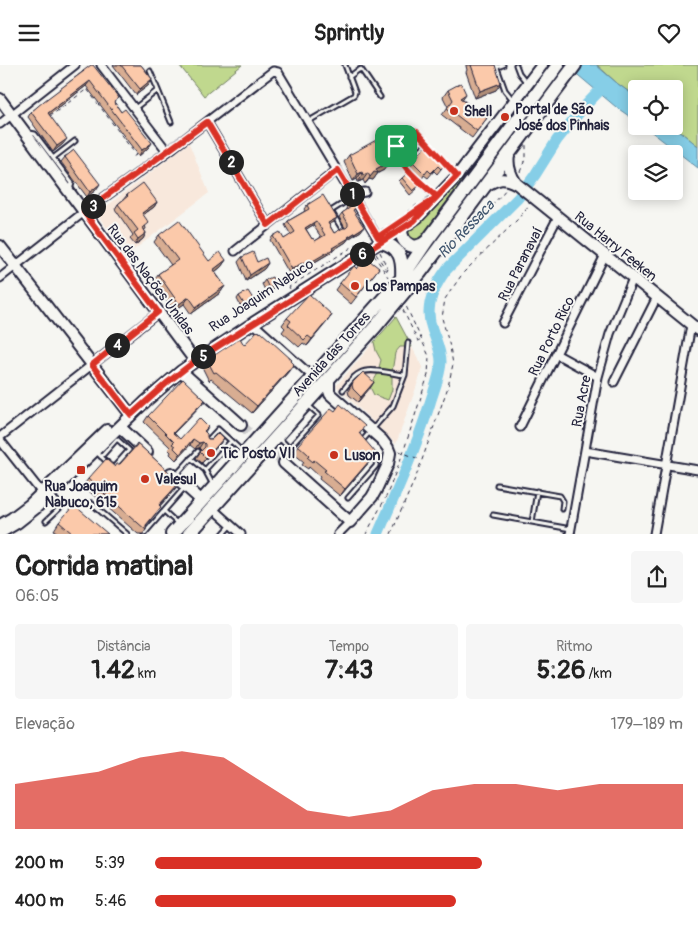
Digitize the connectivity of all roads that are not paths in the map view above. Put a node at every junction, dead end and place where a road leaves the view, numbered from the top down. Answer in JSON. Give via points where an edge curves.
{"nodes":[{"id":1,"x":75,"y":65,"type":"edge"},
{"id":2,"x":101,"y":65,"type":"edge"},
{"id":3,"x":345,"y":65,"type":"edge"},
{"id":4,"x":504,"y":65,"type":"edge"},
{"id":5,"x":516,"y":65,"type":"edge"},
{"id":6,"x":541,"y":65,"type":"edge"},
{"id":7,"x":576,"y":65,"type":"edge"},
{"id":8,"x":496,"y":66,"type":"edge"},
{"id":9,"x":275,"y":69,"type":"edge"},
{"id":10,"x":555,"y":69,"type":"edge"},
{"id":11,"x":150,"y":71,"type":"dead end"},
{"id":12,"x":349,"y":77,"type":"junction"},
{"id":13,"x":528,"y":83,"type":"junction"},
{"id":14,"x":158,"y":90,"type":"junction"},
{"id":15,"x":380,"y":97,"type":"dead end"},
{"id":16,"x":0,"y":99,"type":"edge"},
{"id":17,"x":514,"y":101,"type":"junction"},
{"id":18,"x":134,"y":108,"type":"junction"},
{"id":19,"x":12,"y":115,"type":"junction"},
{"id":20,"x":309,"y":121,"type":"junction"},
{"id":21,"x":171,"y":122,"type":"dead end"},
{"id":22,"x":207,"y":122,"type":"junction"},
{"id":23,"x":0,"y":124,"type":"edge"},
{"id":24,"x":25,"y":132,"type":"junction"},
{"id":25,"x":424,"y":140,"type":"junction"},
{"id":26,"x":75,"y":141,"type":"dead end"},
{"id":27,"x":167,"y":151,"type":"junction"},
{"id":28,"x":509,"y":155,"type":"junction"},
{"id":29,"x":53,"y":158,"type":"junction"},
{"id":30,"x":401,"y":159,"type":"junction"},
{"id":31,"x":338,"y":170,"type":"junction"},
{"id":32,"x":457,"y":176,"type":"junction"},
{"id":33,"x":516,"y":183,"type":"junction"},
{"id":34,"x":487,"y":185,"type":"junction"},
{"id":35,"x":365,"y":192,"type":"dead end"},
{"id":36,"x":70,"y":193,"type":"junction"},
{"id":37,"x":353,"y":195,"type":"junction"},
{"id":38,"x":434,"y":197,"type":"junction"},
{"id":39,"x":84,"y":212,"type":"junction"},
{"id":40,"x":558,"y":217,"type":"junction"},
{"id":41,"x":268,"y":225,"type":"junction"},
{"id":42,"x":400,"y":227,"type":"junction"},
{"id":43,"x":342,"y":229,"type":"edge"},
{"id":44,"x":377,"y":238,"type":"junction"},
{"id":45,"x":427,"y":241,"type":"junction"},
{"id":46,"x":0,"y":246,"type":"edge"},
{"id":47,"x":235,"y":251,"type":"dead end"},
{"id":48,"x":605,"y":255,"type":"junction"},
{"id":49,"x":15,"y":266,"type":"junction"},
{"id":50,"x":0,"y":278,"type":"edge"},
{"id":51,"x":402,"y":278,"type":"junction"},
{"id":52,"x":633,"y":278,"type":"junction"},
{"id":53,"x":657,"y":297,"type":"junction"},
{"id":54,"x":158,"y":312,"type":"junction"},
{"id":55,"x":253,"y":323,"type":"junction"},
{"id":56,"x":503,"y":323,"type":"dead end"},
{"id":57,"x":695,"y":327,"type":"edge"},
{"id":58,"x":408,"y":343,"type":"dead end"},
{"id":59,"x":556,"y":354,"type":"junction"},
{"id":60,"x":193,"y":359,"type":"junction"},
{"id":61,"x":92,"y":365,"type":"junction"},
{"id":62,"x":181,"y":371,"type":"junction"},
{"id":63,"x":404,"y":375,"type":"junction"},
{"id":64,"x":313,"y":377,"type":"junction"},
{"id":65,"x":598,"y":377,"type":"junction"},
{"id":66,"x":329,"y":379,"type":"junction"},
{"id":67,"x":614,"y":383,"type":"dead end"},
{"id":68,"x":343,"y":390,"type":"dead end"},
{"id":69,"x":129,"y":412,"type":"junction"},
{"id":70,"x":241,"y":425,"type":"tunnel mouth"},
{"id":71,"x":120,"y":427,"type":"junction"},
{"id":72,"x":520,"y":427,"type":"dead end"},
{"id":73,"x":371,"y":430,"type":"junction"},
{"id":74,"x":0,"y":438,"type":"edge"},
{"id":75,"x":231,"y":441,"type":"junction"},
{"id":76,"x":206,"y":442,"type":"edge"},
{"id":77,"x":362,"y":445,"type":"edge"},
{"id":78,"x":198,"y":451,"type":"edge"},
{"id":79,"x":368,"y":451,"type":"edge"},
{"id":80,"x":585,"y":451,"type":"junction"},
{"id":81,"x":245,"y":453,"type":"junction"},
{"id":82,"x":98,"y":454,"type":"junction"},
{"id":83,"x":191,"y":458,"type":"junction"},
{"id":84,"x":284,"y":463,"type":"tunnel mouth"},
{"id":85,"x":667,"y":464,"type":"junction"},
{"id":86,"x":698,"y":469,"type":"edge"},
{"id":87,"x":205,"y":470,"type":"junction"},
{"id":88,"x":174,"y":477,"type":"junction"},
{"id":89,"x":497,"y":485,"type":"dead end"},
{"id":90,"x":186,"y":487,"type":"junction"},
{"id":91,"x":214,"y":487,"type":"junction"},
{"id":92,"x":537,"y":491,"type":"junction"},
{"id":93,"x":46,"y":494,"type":"junction"},
{"id":94,"x":348,"y":498,"type":"dead end"},
{"id":95,"x":91,"y":503,"type":"dead end"},
{"id":96,"x":207,"y":504,"type":"junction"},
{"id":97,"x":562,"y":509,"type":"dead end"},
{"id":98,"x":164,"y":511,"type":"junction"},
{"id":99,"x":492,"y":515,"type":"dead end"},
{"id":100,"x":46,"y":521,"type":"dead end"},
{"id":101,"x":350,"y":522,"type":"junction"},
{"id":102,"x":532,"y":522,"type":"junction"},
{"id":103,"x":0,"y":525,"type":"edge"},
{"id":104,"x":231,"y":525,"type":"junction"},
{"id":105,"x":180,"y":531,"type":"edge"},
{"id":106,"x":571,"y":532,"type":"edge"},
{"id":107,"x":0,"y":533,"type":"edge"},
{"id":108,"x":127,"y":534,"type":"edge"},
{"id":109,"x":144,"y":534,"type":"edge"},
{"id":110,"x":223,"y":534,"type":"edge"},
{"id":111,"x":241,"y":534,"type":"edge"},
{"id":112,"x":338,"y":534,"type":"edge"},
{"id":113,"x":654,"y":534,"type":"edge"}],
"edges":[{"from":1,"to":19,"type":"street"},
{"from":2,"to":18,"type":"street"},
{"from":3,"to":12,"type":"lane"},
{"from":4,"to":8,"type":"lane"},
{"from":5,"to":13,"type":"lane"},
{"from":6,"to":13,"type":"main road","name":"Rua Joaquim Nabuco"},
{"from":7,"to":28,"type":"highway","name":"Avenida das Torres"},
{"from":8,"to":17,"type":"lane"},
{"from":9,"to":20,"type":"street"},
{"from":9,"to":22,"type":"street"},
{"from":10,"to":45,"type":"highway","name":"Avenida das Torres"},
{"from":11,"to":14,"type":"lane"},
{"from":12,"to":15,"type":"lane","via":[[360,69]]},
{"from":12,"to":20,"type":"lane","via":[[354,95]]},
{"from":13,"to":17,"type":"main road","name":"Rua Joaquim Nabuco"},
{"from":14,"to":18,"type":"lane"},
{"from":14,"to":21,"type":"lane"},
{"from":16,"to":19,"type":"main road","name":"Rua das Nações Unidas"},
{"from":17,"to":32,"type":"main road","name":"Rua Joaquim Nabuco"},
{"from":18,"to":27,"type":"street"},
{"from":19,"to":23,"type":"street"},
{"from":19,"to":24,"type":"main road","name":"Rua das Nações Unidas"},
{"from":20,"to":31,"type":"street"},
{"from":22,"to":27,"type":"street"},
{"from":22,"to":41,"type":"street"},
{"from":24,"to":29,"type":"lane","via":[[36,134]]},
{"from":24,"to":36,"type":"main road","name":"Rua das Nações Unidas"},
{"from":25,"to":30,"type":"lane"},
{"from":25,"to":30,"type":"lane","via":[[417,132],[409,133],[396,146]]},
{"from":25,"to":32,"type":"lane"},
{"from":26,"to":29,"type":"lane"},
{"from":27,"to":39,"type":"street"},
{"from":28,"to":33,"type":"main road","via":[[509,170]]},
{"from":28,"to":34,"type":"highway","name":"Avenida das Torres"},
{"from":29,"to":36,"type":"lane","via":[[72,183]]},
{"from":30,"to":38,"type":"lane"},
{"from":31,"to":37,"type":"street"},
{"from":31,"to":41,"type":"street"},
{"from":32,"to":38,"type":"main road","name":"Rua Joaquim Nabuco"},
{"from":33,"to":34,"type":"main road","via":[[498,179]]},
{"from":33,"to":40,"type":"main road","name":"Rua Harry Feeken","via":[[530,199]]},
{"from":34,"to":66,"type":"highway","name":"Avenida das Torres","via":[[405,292]]},
{"from":35,"to":37,"type":"street"},
{"from":36,"to":39,"type":"main road","name":"Rua das Nações Unidas"},
{"from":37,"to":43,"type":"lane","via":[[331,211]]},
{"from":37,"to":44,"type":"street"},
{"from":38,"to":42,"type":"main road","name":"Rua Joaquim Nabuco","via":[[418,217]]},
{"from":39,"to":49,"type":"street"},
{"from":39,"to":54,"type":"main road","name":"Rua das Nações Unidas"},
{"from":40,"to":48,"type":"main road","name":"Rua Harry Feeken"},
{"from":40,"to":56,"type":"street","name":"Rua Paranavaí"},
{"from":41,"to":47,"type":"street"},
{"from":42,"to":44,"type":"main road","name":"Rua Joaquim Nabuco"},
{"from":42,"to":45,"type":"highway","via":[[403,239],[410,245],[419,246]]},
{"from":44,"to":51,"type":"highway","via":[[399,254],[403,265]]},
{"from":44,"to":55,"type":"main road","name":"Rua Joaquim Nabuco"},
{"from":44,"to":60,"type":"main road","name":"Rua Joaquim Nabuco"},
{"from":45,"to":51,"type":"highway","name":"Avenida das Torres"},
{"from":46,"to":49,"type":"main road"},
{"from":48,"to":52,"type":"main road","name":"Rua Harry Feeken"},
{"from":48,"to":59,"type":"street","name":"Rua Porto Rico"},
{"from":49,"to":50,"type":"street"},
{"from":49,"to":61,"type":"main road"},
{"from":51,"to":64,"type":"highway","name":"Avenida das Torres"},
{"from":52,"to":53,"type":"main road","name":"Rua Harry Feeken"},
{"from":52,"to":65,"type":"street","name":"Rua Acre","via":[[612,327]]},
{"from":53,"to":57,"type":"main road","name":"Rua Harry Feeken"},
{"from":53,"to":67,"type":"street"},
{"from":54,"to":60,"type":"main road","name":"Rua das Nações Unidas"},
{"from":54,"to":61,"type":"street"},
{"from":55,"to":60,"type":"main road","name":"Rua Joaquim Nabuco"},
{"from":55,"to":64,"type":"street"},
{"from":57,"to":85,"type":"street"},
{"from":58,"to":63,"type":"lane"},
{"from":59,"to":65,"type":"street"},
{"from":59,"to":72,"type":"street","name":"Rua Porto Rico"},
{"from":60,"to":62,"type":"main road","name":"Rua Joaquim Nabuco"},
{"from":60,"to":69,"type":"main road","name":"Rua Joaquim Nabuco","via":[[161,379]]},
{"from":61,"to":69,"type":"main road"},
{"from":61,"to":74,"type":"street"},
{"from":62,"to":69,"type":"main road","name":"Rua Joaquim Nabuco"},
{"from":62,"to":70,"type":"main road"},
{"from":63,"to":68,"type":"lane","via":[[362,371]]},
{"from":63,"to":73,"type":"lane","via":[[393,406]]},
{"from":64,"to":81,"type":"highway","name":"Avenida das Torres"},
{"from":65,"to":80,"type":"street","name":"Rua Acre"},
{"from":66,"to":73,"type":"main road","via":[[330,394]]},
{"from":66,"to":96,"type":"highway","name":"Avenida das Torres","via":[[277,436]]},
{"from":69,"to":71,"type":"main road","name":"Rua Joaquim Nabuco"},
{"from":69,"to":93,"type":"main road","name":"Rua Joaquim Nabuco"},
{"from":71,"to":82,"type":"main road","name":"Rua Joaquim Nabuco"},
{"from":71,"to":88,"type":"main road"},
{"from":73,"to":77,"type":"lane","via":[[361,441]]},
{"from":73,"to":101,"type":"main road","via":[[388,447],[390,459],[376,490]]},
{"from":74,"to":93,"type":"street"},
{"from":75,"to":76,"type":"lane","via":[[218,429]]},
{"from":75,"to":81,"type":"lane"},
{"from":75,"to":87,"type":"lane"},
{"from":78,"to":83,"type":"lane"},
{"from":79,"to":94,"type":"lane","via":[[377,461],[376,466]]},
{"from":80,"to":85,"type":"street"},
{"from":80,"to":106,"type":"street","name":"Rua Acre"},
{"from":81,"to":91,"type":"highway","name":"Avenida das Torres"},
{"from":82,"to":82,"type":"lane","via":[[113,468],[129,450],[117,439]]},
{"from":82,"to":93,"type":"main road","name":"Rua Joaquim Nabuco"},
{"from":83,"to":87,"type":"lane"},
{"from":83,"to":88,"type":"lane"},
{"from":84,"to":101,"type":"main road"},
{"from":85,"to":86,"type":"street"},
{"from":85,"to":113,"type":"street"},
{"from":87,"to":91,"type":"lane"},
{"from":88,"to":90,"type":"main road"},
{"from":89,"to":92,"type":"lane"},
{"from":90,"to":96,"type":"main road"},
{"from":90,"to":98,"type":"lane"},
{"from":91,"to":96,"type":"highway","name":"Avenida das Torres"},
{"from":92,"to":97,"type":"lane","via":[[560,496]]},
{"from":92,"to":102,"type":"lane"},
{"from":93,"to":100,"type":"lane","via":[[62,507]]},
{"from":93,"to":103,"type":"main road","name":"Rua Joaquim Nabuco"},
{"from":93,"to":107,"type":"main road","name":"Rua Joaquim Nabuco","via":[[22,519]]},
{"from":95,"to":108,"type":"lane"},
{"from":96,"to":104,"type":"street"},
{"from":96,"to":105,"type":"highway","name":"Avenida das Torres"},
{"from":98,"to":105,"type":"lane"},
{"from":98,"to":109,"type":"lane"},
{"from":99,"to":102,"type":"lane"},
{"from":101,"to":112,"type":"street"},
{"from":102,"to":106,"type":"lane"},
{"from":104,"to":110,"type":"lane"},
{"from":104,"to":111,"type":"street"}]}
